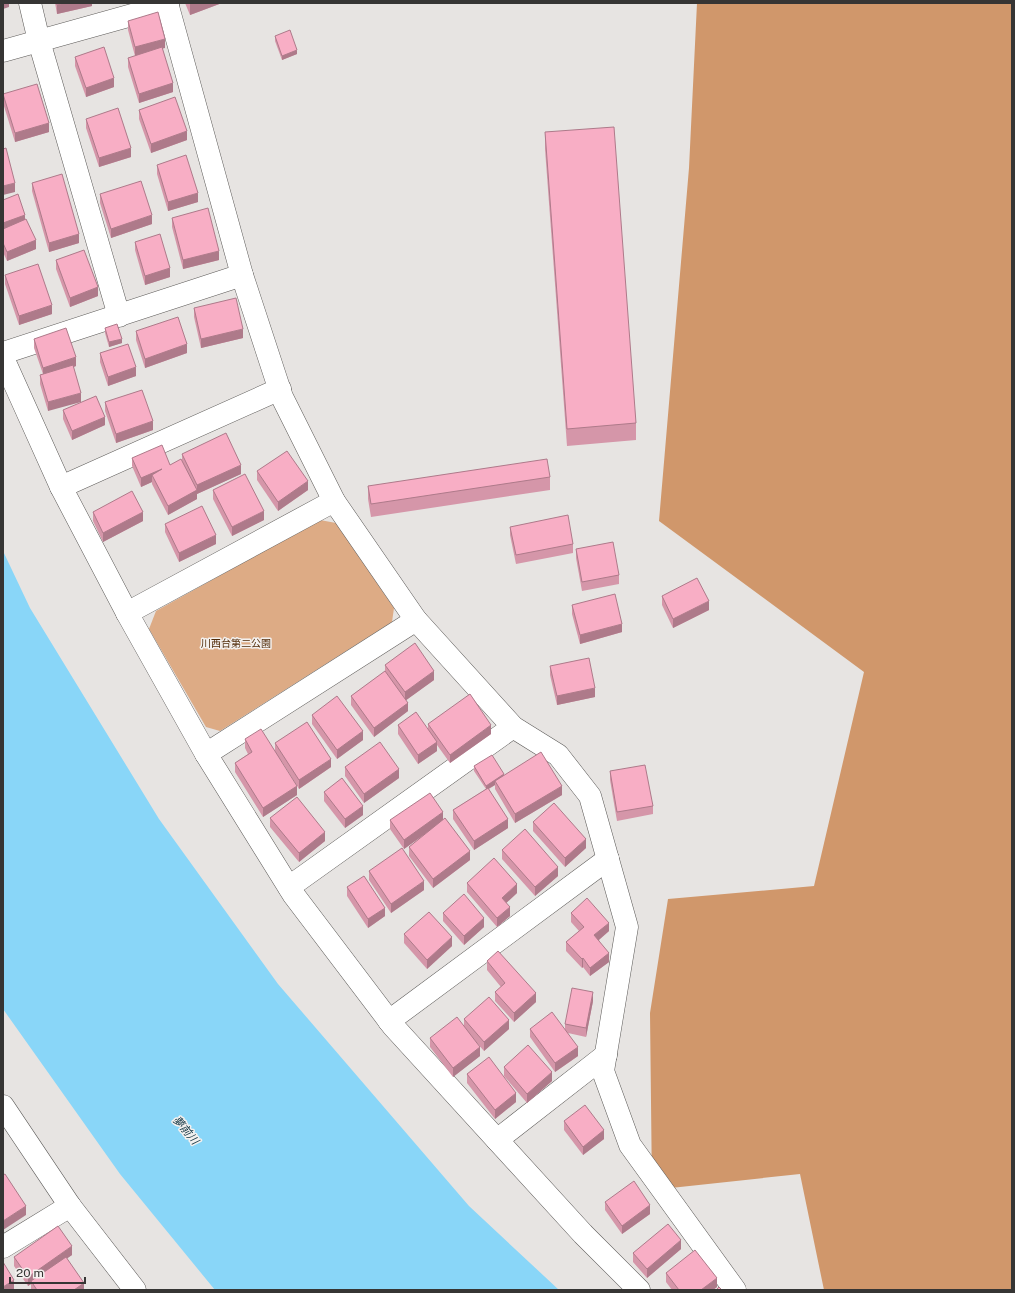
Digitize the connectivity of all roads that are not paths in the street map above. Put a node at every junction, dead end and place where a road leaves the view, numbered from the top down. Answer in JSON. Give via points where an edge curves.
{"nodes":[{"id":1,"x":30,"y":3,"type":"edge"},
{"id":2,"x":168,"y":4,"type":"edge"},
{"id":3,"x":39,"y":41,"type":"junction"},
{"id":4,"x":3,"y":51,"type":"edge"},
{"id":5,"x":242,"y":275,"type":"junction"},
{"id":6,"x":119,"y":316,"type":"junction"},
{"id":7,"x":3,"y":353,"type":"edge"},
{"id":8,"x":3,"y":358,"type":"edge"},
{"id":9,"x":280,"y":389,"type":"junction"},
{"id":10,"x":61,"y":487,"type":"junction"},
{"id":11,"x":334,"y":501,"type":"junction"},
{"id":12,"x":127,"y":613,"type":"junction"},
{"id":13,"x":416,"y":620,"type":"junction"},
{"id":14,"x":513,"y":727,"type":"junction"},
{"id":15,"x":206,"y":754,"type":"junction"},
{"id":16,"x":608,"y":859,"type":"junction"},
{"id":17,"x":289,"y":887,"type":"junction"},
{"id":18,"x":389,"y":1022,"type":"junction"},
{"id":19,"x":606,"y":1055,"type":"junction"},
{"id":20,"x":3,"y":1106,"type":"edge"},
{"id":21,"x":496,"y":1140,"type":"junction"},
{"id":22,"x":70,"y":1206,"type":"junction"},
{"id":23,"x":3,"y":1247,"type":"edge"},
{"id":24,"x":135,"y":1290,"type":"edge"},
{"id":25,"x":639,"y":1290,"type":"edge"},
{"id":26,"x":735,"y":1290,"type":"edge"}],
"edges":[{"from":1,"to":3,"type":"street"},
{"from":2,"to":3,"type":"street"},
{"from":2,"to":5,"type":"street"},
{"from":3,"to":4,"type":"street"},
{"from":3,"to":6,"type":"street"},
{"from":5,"to":6,"type":"street"},
{"from":5,"to":9,"type":"street"},
{"from":6,"to":7,"type":"street"},
{"from":8,"to":10,"type":"street"},
{"from":9,"to":10,"type":"street"},
{"from":9,"to":11,"type":"street"},
{"from":10,"to":12,"type":"street"},
{"from":11,"to":12,"type":"street"},
{"from":11,"to":13,"type":"street"},
{"from":12,"to":15,"type":"street"},
{"from":13,"to":14,"type":"street"},
{"from":13,"to":15,"type":"street"},
{"from":14,"to":16,"type":"street","via":[[558,755],[590,796]]},
{"from":14,"to":17,"type":"street"},
{"from":15,"to":17,"type":"street"},
{"from":16,"to":18,"type":"street"},
{"from":16,"to":19,"type":"street","via":[[627,927]]},
{"from":17,"to":18,"type":"street"},
{"from":18,"to":21,"type":"street"},
{"from":19,"to":21,"type":"street"},
{"from":19,"to":26,"type":"street","via":[[603,1071],[630,1145]]},
{"from":20,"to":22,"type":"street"},
{"from":21,"to":25,"type":"street"},
{"from":22,"to":23,"type":"street"},
{"from":22,"to":24,"type":"street"}]}
